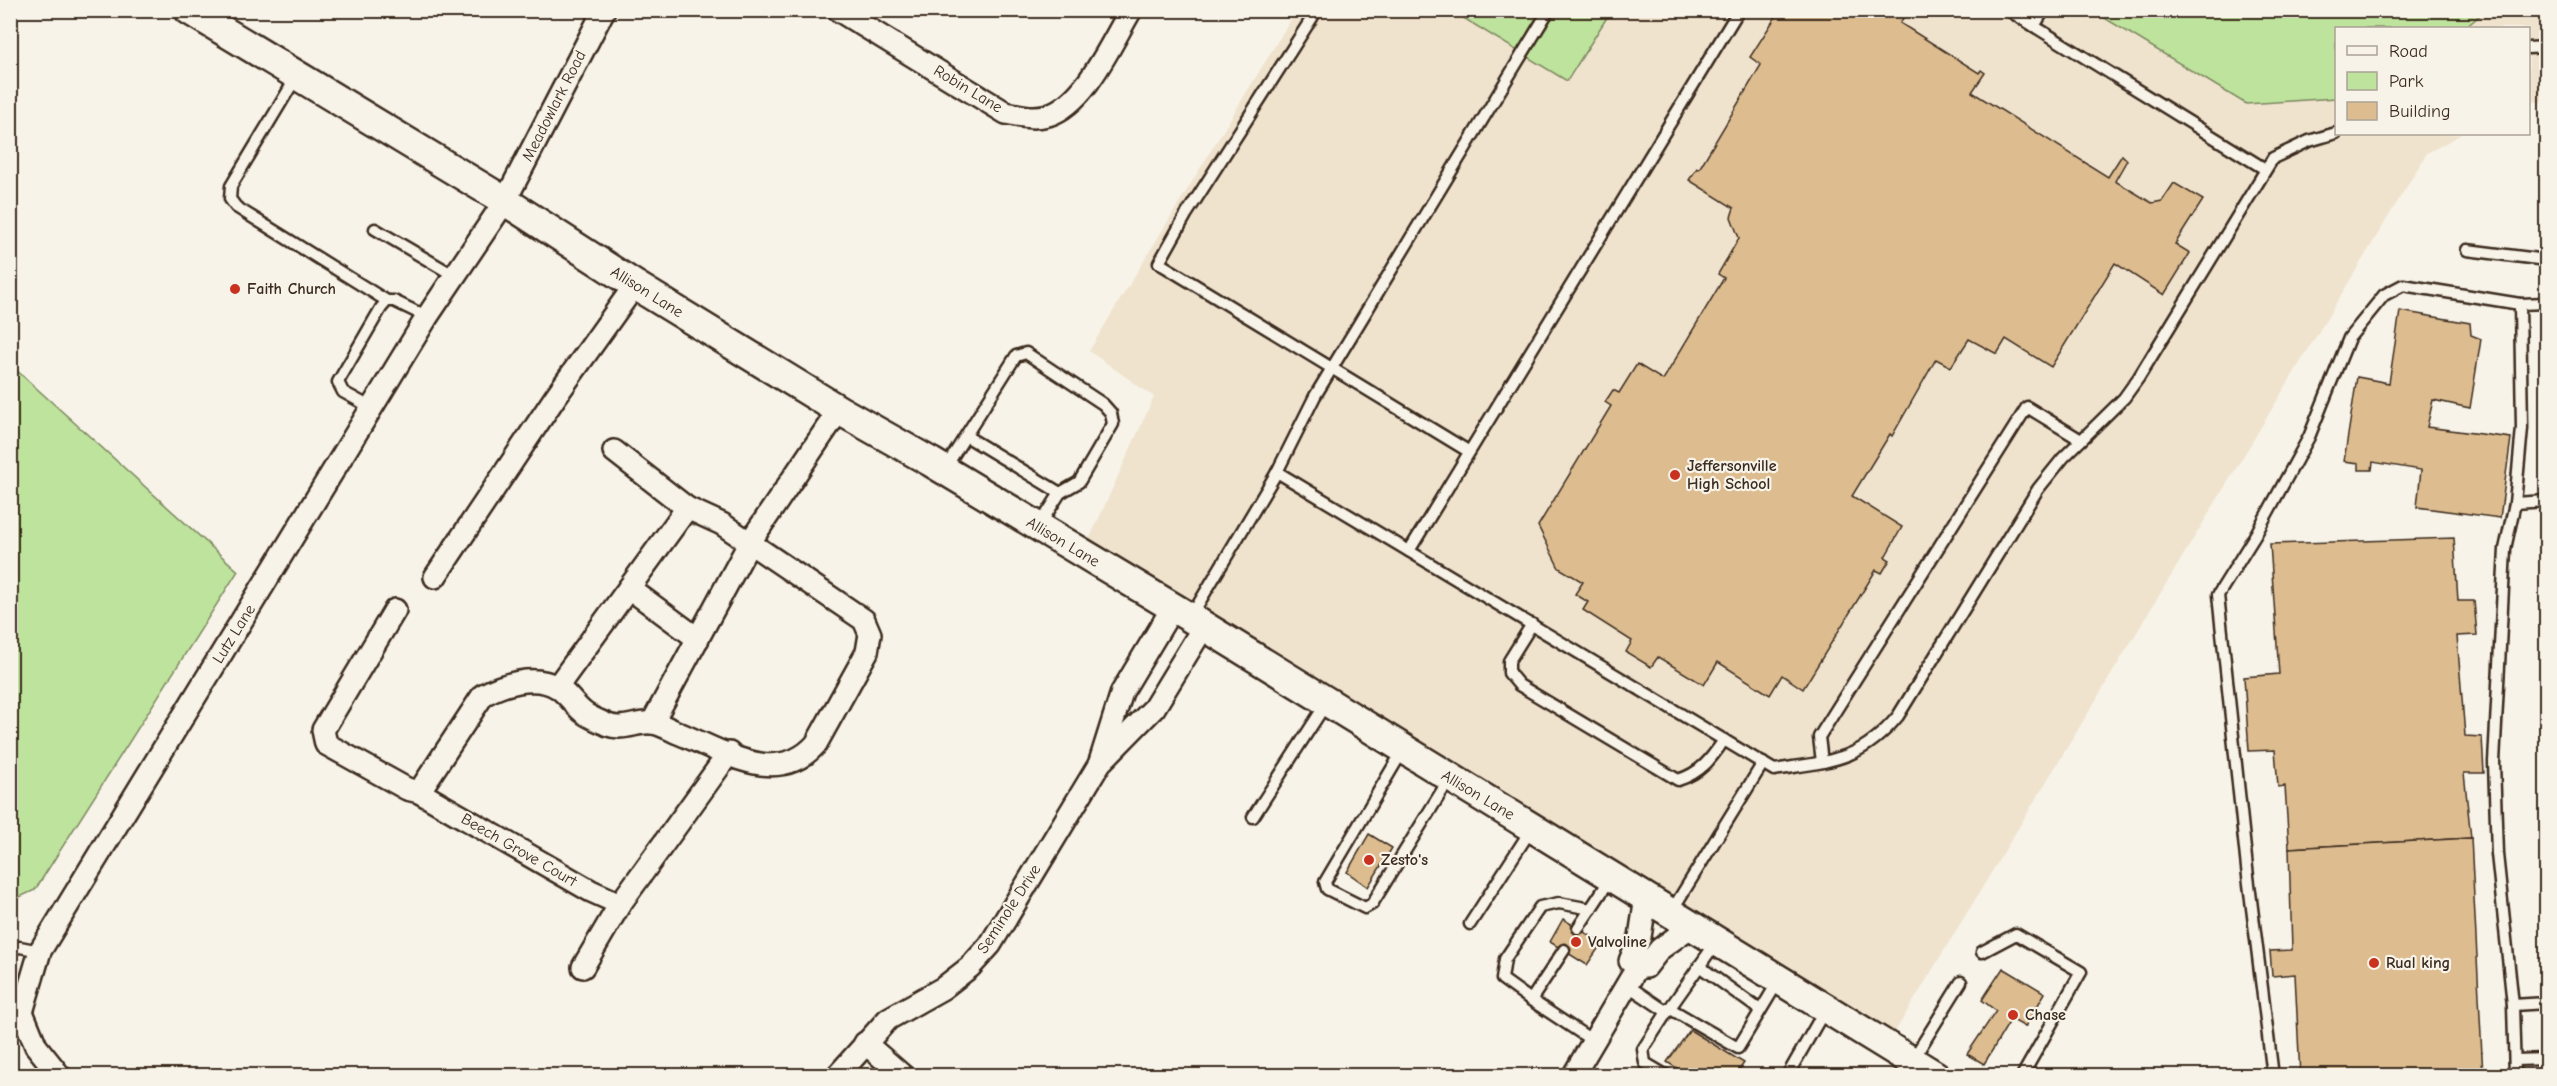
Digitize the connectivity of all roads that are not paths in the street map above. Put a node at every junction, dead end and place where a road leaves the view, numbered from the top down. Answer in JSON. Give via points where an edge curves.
{"nodes":[{"id":1,"x":189,"y":10,"type":"edge"},
{"id":2,"x":604,"y":10,"type":"edge"},
{"id":3,"x":838,"y":10,"type":"edge"},
{"id":4,"x":1131,"y":10,"type":"edge"},
{"id":5,"x":1317,"y":10,"type":"edge"},
{"id":6,"x":1549,"y":10,"type":"edge"},
{"id":7,"x":1739,"y":10,"type":"edge"},
{"id":8,"x":2008,"y":10,"type":"edge"},
{"id":9,"x":2044,"y":10,"type":"edge"},
{"id":10,"x":2034,"y":26,"type":"junction"},
{"id":11,"x":2547,"y":47,"type":"edge"},
{"id":12,"x":2530,"y":48,"type":"edge"},
{"id":13,"x":297,"y":76,"type":"junction"},
{"id":14,"x":2335,"y":134,"type":"edge"},
{"id":15,"x":2265,"y":170,"type":"junction"},
{"id":16,"x":505,"y":201,"type":"junction"},
{"id":17,"x":375,"y":229,"type":"dead end"},
{"id":18,"x":2467,"y":250,"type":"dead end"},
{"id":19,"x":2547,"y":260,"type":"edge"},
{"id":20,"x":455,"y":276,"type":"junction"},
{"id":21,"x":635,"y":285,"type":"junction"},
{"id":22,"x":387,"y":301,"type":"junction"},
{"id":23,"x":2547,"y":303,"type":"edge"},
{"id":24,"x":2520,"y":304,"type":"junction"},
{"id":25,"x":427,"y":317,"type":"junction"},
{"id":26,"x":1332,"y":368,"type":"junction"},
{"id":27,"x":372,"y":408,"type":"junction"},
{"id":28,"x":839,"y":410,"type":"junction"},
{"id":29,"x":966,"y":436,"type":"junction"},
{"id":30,"x":2081,"y":440,"type":"junction"},
{"id":31,"x":614,"y":451,"type":"dead end"},
{"id":32,"x":1468,"y":451,"type":"junction"},
{"id":33,"x":944,"y":470,"type":"junction"},
{"id":34,"x":1277,"y":472,"type":"junction"},
{"id":35,"x":1060,"y":493,"type":"junction"},
{"id":36,"x":2547,"y":501,"type":"edge"},
{"id":37,"x":2516,"y":503,"type":"junction"},
{"id":38,"x":687,"y":508,"type":"junction"},
{"id":39,"x":1039,"y":527,"type":"junction"},
{"id":40,"x":750,"y":542,"type":"junction"},
{"id":41,"x":1409,"y":551,"type":"junction"},
{"id":42,"x":435,"y":577,"type":"dead end"},
{"id":43,"x":629,"y":588,"type":"junction"},
{"id":44,"x":395,"y":610,"type":"dead end"},
{"id":45,"x":1189,"y":617,"type":"junction"},
{"id":46,"x":1532,"y":624,"type":"junction"},
{"id":47,"x":698,"y":639,"type":"junction"},
{"id":48,"x":557,"y":687,"type":"junction"},
{"id":49,"x":1327,"y":702,"type":"junction"},
{"id":50,"x":652,"y":723,"type":"junction"},
{"id":51,"x":1724,"y":740,"type":"junction"},
{"id":52,"x":1404,"y":750,"type":"junction"},
{"id":53,"x":729,"y":753,"type":"junction"},
{"id":54,"x":1822,"y":762,"type":"junction"},
{"id":55,"x":1100,"y":763,"type":"junction"},
{"id":56,"x":1763,"y":763,"type":"junction"},
{"id":57,"x":1450,"y":778,"type":"junction"},
{"id":58,"x":419,"y":792,"type":"junction"},
{"id":59,"x":1253,"y":817,"type":"dead end"},
{"id":60,"x":1532,"y":828,"type":"junction"},
{"id":61,"x":1612,"y":876,"type":"junction"},
{"id":62,"x":1646,"y":897,"type":"junction"},
{"id":63,"x":620,"y":904,"type":"junction"},
{"id":64,"x":1591,"y":909,"type":"junction"},
{"id":65,"x":1682,"y":919,"type":"junction"},
{"id":66,"x":1470,"y":924,"type":"dead end"},
{"id":67,"x":1578,"y":928,"type":"dead end"},
{"id":68,"x":1717,"y":941,"type":"junction"},
{"id":69,"x":10,"y":949,"type":"edge"},
{"id":70,"x":1564,"y":950,"type":"dead end"},
{"id":71,"x":40,"y":951,"type":"junction"},
{"id":72,"x":1982,"y":952,"type":"dead end"},
{"id":73,"x":1638,"y":966,"type":"junction"},
{"id":74,"x":1700,"y":966,"type":"junction"},
{"id":75,"x":583,"y":967,"type":"dead end"},
{"id":76,"x":1779,"y":979,"type":"junction"},
{"id":77,"x":1961,"y":982,"type":"dead end"},
{"id":78,"x":1627,"y":985,"type":"junction"},
{"id":79,"x":1531,"y":999,"type":"junction"},
{"id":80,"x":2547,"y":1003,"type":"edge"},
{"id":81,"x":2513,"y":1005,"type":"junction"},
{"id":82,"x":1826,"y":1008,"type":"junction"},
{"id":83,"x":1668,"y":1010,"type":"junction"},
{"id":84,"x":1761,"y":1010,"type":"junction"},
{"id":85,"x":1593,"y":1041,"type":"junction"},
{"id":86,"x":865,"y":1043,"type":"junction"},
{"id":87,"x":2547,"y":1059,"type":"edge"},
{"id":88,"x":2515,"y":1060,"type":"junction"},
{"id":89,"x":1912,"y":1061,"type":"junction"},
{"id":90,"x":60,"y":1076,"type":"edge"},
{"id":91,"x":837,"y":1076,"type":"edge"},
{"id":92,"x":903,"y":1076,"type":"edge"},
{"id":93,"x":1573,"y":1076,"type":"edge"},
{"id":94,"x":1667,"y":1076,"type":"edge"},
{"id":95,"x":1787,"y":1076,"type":"edge"},
{"id":96,"x":1936,"y":1076,"type":"edge"},
{"id":97,"x":2022,"y":1076,"type":"edge"},
{"id":98,"x":2273,"y":1076,"type":"edge"},
{"id":99,"x":2515,"y":1076,"type":"edge"}],
"edges":[{"from":1,"to":13,"type":"main road","name":"Allison Lane"},
{"from":2,"to":16,"type":"street","name":"Meadowlark Road"},
{"from":3,"to":4,"type":"street","name":"Robin Lane","via":[[1006,113],[1028,117],[1046,115],[1072,101]]},
{"from":5,"to":26,"type":"lane","via":[[1159,263]]},
{"from":6,"to":26,"type":"lane"},
{"from":7,"to":32,"type":"lane"},
{"from":8,"to":10,"type":"lane"},
{"from":9,"to":10,"type":"lane"},
{"from":10,"to":15,"type":"lane"},
{"from":11,"to":12,"type":"lane"},
{"from":13,"to":16,"type":"main road","name":"Allison Lane"},
{"from":13,"to":22,"type":"lane","via":[[231,186],[230,199],[236,207]]},
{"from":14,"to":15,"type":"lane","via":[[2272,158]]},
{"from":15,"to":30,"type":"lane","via":[[2139,377],[2124,398]]},
{"from":16,"to":20,"type":"street","name":"Lutz Lane"},
{"from":16,"to":21,"type":"main road","name":"Allison Lane"},
{"from":17,"to":20,"type":"lane"},
{"from":18,"to":19,"type":"lane"},
{"from":20,"to":25,"type":"street","name":"Lutz Lane"},
{"from":21,"to":28,"type":"main road","name":"Allison Lane"},
{"from":21,"to":42,"type":"street"},
{"from":22,"to":25,"type":"lane"},
{"from":22,"to":27,"type":"lane","via":[[338,382],[343,392]]},
{"from":23,"to":24,"type":"lane"},
{"from":24,"to":37,"type":"lane","via":[[2522,428]]},
{"from":24,"to":98,"type":"lane","via":[[2403,285],[2384,295],[2349,338],[2309,437],[2218,595]]},
{"from":25,"to":27,"type":"street","name":"Lutz Lane"},
{"from":26,"to":32,"type":"lane"},
{"from":26,"to":34,"type":"lane"},
{"from":27,"to":71,"type":"street","name":"Lutz Lane"},
{"from":28,"to":33,"type":"main road","name":"Allison Lane"},
{"from":28,"to":40,"type":"street"},
{"from":29,"to":33,"type":"lane"},
{"from":29,"to":35,"type":"lane"},
{"from":29,"to":35,"type":"lane","via":[[1016,356],[1026,353],[1111,413],[1113,424],[1079,482]]},
{"from":30,"to":54,"type":"lane","via":[[2038,489],[1898,716],[1863,750]]},
{"from":30,"to":54,"type":"lane","via":[[2027,407],[1819,737]]},
{"from":31,"to":38,"type":"street"},
{"from":32,"to":41,"type":"lane"},
{"from":33,"to":39,"type":"main road","name":"Allison Lane"},
{"from":34,"to":41,"type":"lane"},
{"from":34,"to":45,"type":"lane"},
{"from":35,"to":39,"type":"lane"},
{"from":36,"to":37,"type":"lane"},
{"from":37,"to":81,"type":"lane","via":[[2505,549],[2494,762],[2497,854]]},
{"from":38,"to":40,"type":"street"},
{"from":38,"to":43,"type":"street"},
{"from":39,"to":45,"type":"main road","name":"Allison Lane"},
{"from":40,"to":47,"type":"street"},
{"from":40,"to":53,"type":"street","via":[[864,620],[870,634],[867,652],[805,757],[784,766],[761,766]]},
{"from":41,"to":46,"type":"lane"},
{"from":43,"to":47,"type":"street"},
{"from":43,"to":48,"type":"street"},
{"from":44,"to":58,"type":"street","name":"Beech Grove Court","via":[[323,730],[326,744]]},
{"from":45,"to":49,"type":"main road","name":"Allison Lane"},
{"from":45,"to":55,"type":"street","name":"Seminole Drive","via":[[1154,708]]},
{"from":45,"to":55,"type":"street","name":"Seminole Drive","via":[[1122,692]]},
{"from":46,"to":51,"type":"lane"},
{"from":46,"to":51,"type":"lane","via":[[1509,661],[1509,673],[1529,691],[1678,780],[1694,776]]},
{"from":47,"to":50,"type":"street"},
{"from":48,"to":50,"type":"street","via":[[585,714],[611,726]]},
{"from":48,"to":58,"type":"street","via":[[540,681],[511,684],[483,696]]},
{"from":49,"to":52,"type":"main road","name":"Allison Lane"},
{"from":49,"to":59,"type":"lane"},
{"from":50,"to":53,"type":"street"},
{"from":51,"to":56,"type":"lane"},
{"from":52,"to":57,"type":"main road","name":"Allison Lane"},
{"from":52,"to":57,"type":"lane","via":[[1325,882],[1327,889],[1365,908],[1372,904]]},
{"from":53,"to":63,"type":"street"},
{"from":54,"to":56,"type":"lane","via":[[1774,770]]},
{"from":55,"to":86,"type":"street","name":"Seminole Drive","via":[[990,945],[970,967],[888,1020]]},
{"from":56,"to":65,"type":"lane"},
{"from":57,"to":60,"type":"main road","name":"Allison Lane"},
{"from":58,"to":63,"type":"street","name":"Beech Grove Court"},
{"from":60,"to":61,"type":"main road","name":"Allison Lane"},
{"from":60,"to":66,"type":"lane"},
{"from":61,"to":62,"type":"main road","name":"Allison Lane"},
{"from":61,"to":64,"type":"lane"},
{"from":62,"to":65,"type":"main road","name":"Allison Lane"},
{"from":62,"to":73,"type":"street","via":[[1640,937],[1630,961]]},
{"from":63,"to":75,"type":"street"},
{"from":64,"to":67,"type":"lane"},
{"from":64,"to":79,"type":"lane","via":[[1559,903],[1540,907],[1505,959],[1502,979]]},
{"from":65,"to":68,"type":"main road","name":"Allison Lane"},
{"from":65,"to":73,"type":"street","via":[[1646,967]]},
{"from":68,"to":74,"type":"lane"},
{"from":68,"to":76,"type":"main road","name":"Allison Lane"},
{"from":69,"to":71,"type":"lane"},
{"from":70,"to":79,"type":"lane"},
{"from":71,"to":90,"type":"street","name":"Lutz Lane","via":[[22,1012],[36,1046]]},
{"from":72,"to":97,"type":"lane","via":[[2016,934],[2081,972]]},
{"from":73,"to":78,"type":"street"},
{"from":74,"to":83,"type":"lane"},
{"from":74,"to":84,"type":"lane"},
{"from":76,"to":82,"type":"main road","name":"Allison Lane"},
{"from":76,"to":84,"type":"lane"},
{"from":77,"to":89,"type":"lane"},
{"from":78,"to":83,"type":"lane"},
{"from":78,"to":85,"type":"street"},
{"from":79,"to":85,"type":"lane"},
{"from":80,"to":81,"type":"lane"},
{"from":81,"to":88,"type":"lane"},
{"from":82,"to":89,"type":"main road","name":"Allison Lane"},
{"from":82,"to":95,"type":"lane"},
{"from":83,"to":84,"type":"lane","via":[[1738,1048]]},
{"from":83,"to":94,"type":"lane","via":[[1643,1048],[1645,1063]]},
{"from":85,"to":93,"type":"street"},
{"from":86,"to":91,"type":"street","name":"Seminole Drive"},
{"from":86,"to":92,"type":"street"},
{"from":87,"to":88,"type":"lane"},
{"from":88,"to":99,"type":"lane"},
{"from":89,"to":96,"type":"main road","name":"Allison Lane"}]}
